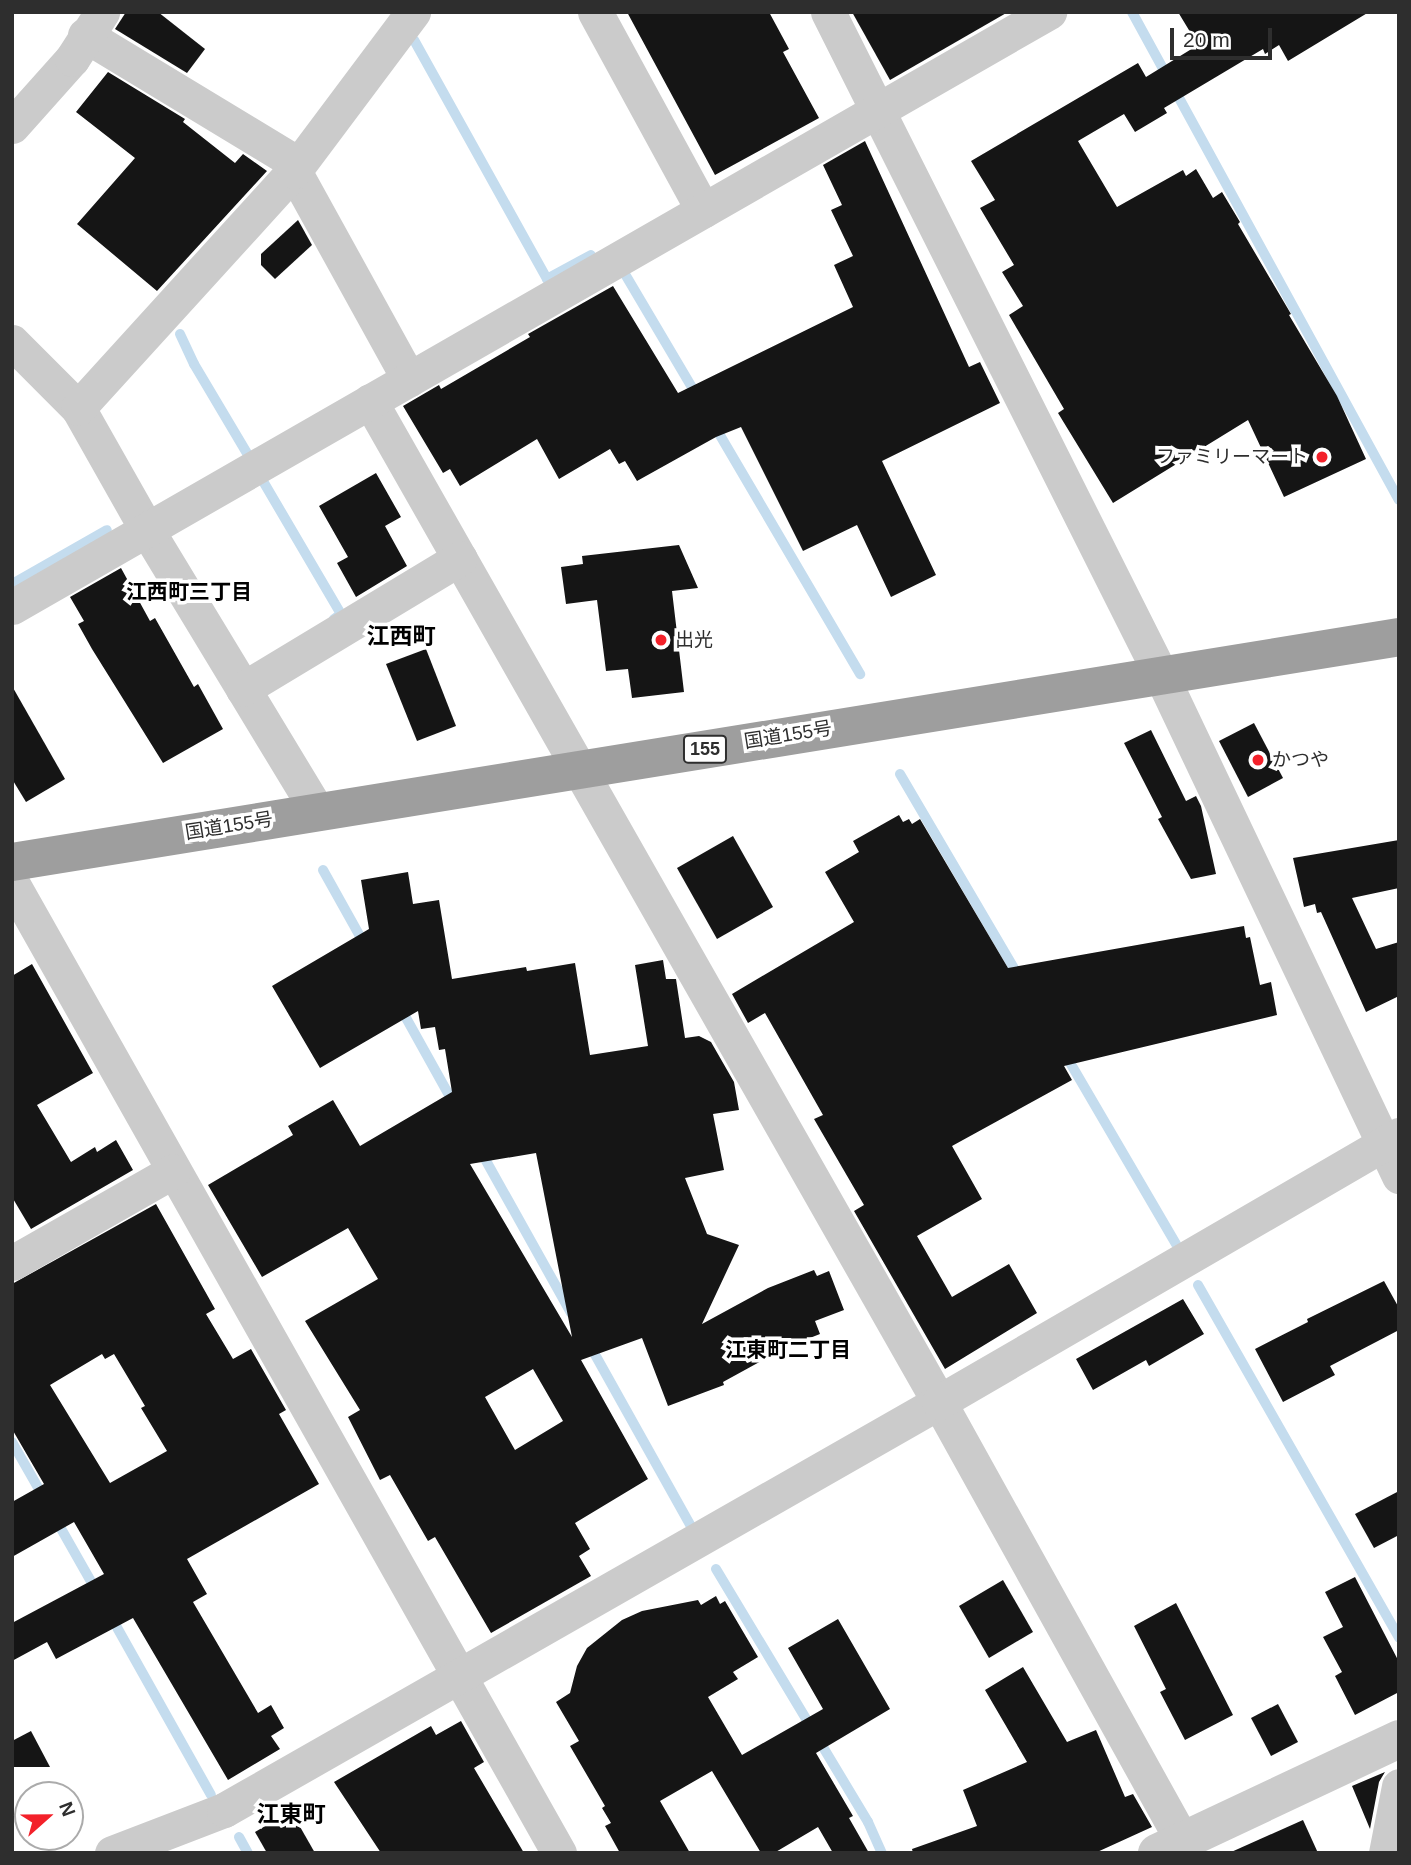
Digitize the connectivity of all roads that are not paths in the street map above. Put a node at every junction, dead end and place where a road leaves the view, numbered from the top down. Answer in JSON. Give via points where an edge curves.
{"nodes":[{"id":1,"x":413,"y":12,"type":"edge"},
{"id":2,"x":595,"y":12,"type":"edge"},
{"id":3,"x":828,"y":12,"type":"edge"},
{"id":4,"x":1049,"y":12,"type":"edge"},
{"id":5,"x":94,"y":23,"type":"edge"},
{"id":6,"x":877,"y":110,"type":"junction"},
{"id":7,"x":12,"y":126,"type":"edge"},
{"id":8,"x":296,"y":168,"type":"junction"},
{"id":9,"x":703,"y":210,"type":"junction"},
{"id":10,"x":12,"y":342,"type":"edge"},
{"id":11,"x":409,"y":379,"type":"junction"},
{"id":12,"x":370,"y":401,"type":"junction"},
{"id":13,"x":78,"y":408,"type":"junction"},
{"id":14,"x":147,"y":530,"type":"junction"},
{"id":15,"x":460,"y":558,"type":"junction"},
{"id":16,"x":12,"y":607,"type":"edge"},
{"id":17,"x":1399,"y":637,"type":"edge"},
{"id":18,"x":1161,"y":675,"type":"junction"},
{"id":19,"x":243,"y":689,"type":"junction"},
{"id":20,"x":580,"y":769,"type":"junction"},
{"id":21,"x":318,"y":812,"type":"junction"},
{"id":22,"x":12,"y":862,"type":"edge"},
{"id":23,"x":12,"y":883,"type":"edge"},
{"id":24,"x":1391,"y":1139,"type":"edge"},
{"id":25,"x":173,"y":1171,"type":"junction"},
{"id":26,"x":1399,"y":1176,"type":"edge"},
{"id":27,"x":12,"y":1263,"type":"edge"},
{"id":28,"x":939,"y":1402,"type":"junction"},
{"id":29,"x":457,"y":1675,"type":"junction"},
{"id":30,"x":1399,"y":1739,"type":"edge"},
{"id":31,"x":1399,"y":1786,"type":"edge"},
{"id":32,"x":1169,"y":1846,"type":"edge"},
{"id":33,"x":112,"y":1853,"type":"edge"},
{"id":34,"x":559,"y":1853,"type":"edge"},
{"id":35,"x":1386,"y":1853,"type":"edge"}],
"edges":[{"from":1,"to":8,"type":"street"},
{"from":2,"to":9,"type":"street"},
{"from":3,"to":6,"type":"street"},
{"from":4,"to":6,"type":"street"},
{"from":5,"to":7,"type":"street","via":[[72,59]]},
{"from":5,"to":8,"type":"street"},
{"from":6,"to":9,"type":"street"},
{"from":6,"to":18,"type":"street"},
{"from":8,"to":11,"type":"street"},
{"from":8,"to":13,"type":"street"},
{"from":9,"to":11,"type":"street"},
{"from":10,"to":13,"type":"street"},
{"from":11,"to":12,"type":"street"},
{"from":12,"to":14,"type":"street"},
{"from":12,"to":15,"type":"street"},
{"from":13,"to":14,"type":"street"},
{"from":14,"to":16,"type":"street"},
{"from":14,"to":19,"type":"street"},
{"from":15,"to":19,"type":"street"},
{"from":15,"to":20,"type":"street"},
{"from":17,"to":18,"type":"highway","name":"国道155号","number":"155"},
{"from":18,"to":20,"type":"highway","name":"国道155号","number":"155"},
{"from":18,"to":24,"type":"street"},
{"from":19,"to":21,"type":"street"},
{"from":20,"to":21,"type":"highway","name":"国道155号","number":"155"},
{"from":20,"to":28,"type":"street"},
{"from":21,"to":22,"type":"highway","name":"国道155号","number":"155"},
{"from":23,"to":25,"type":"street"},
{"from":24,"to":26,"type":"street"},
{"from":24,"to":28,"type":"street"},
{"from":25,"to":27,"type":"street"},
{"from":25,"to":29,"type":"street"},
{"from":28,"to":29,"type":"street"},
{"from":28,"to":32,"type":"street"},
{"from":29,"to":33,"type":"street","via":[[224,1810]]},
{"from":29,"to":34,"type":"street"},
{"from":30,"to":32,"type":"street"},
{"from":31,"to":35,"type":"street"}]}
